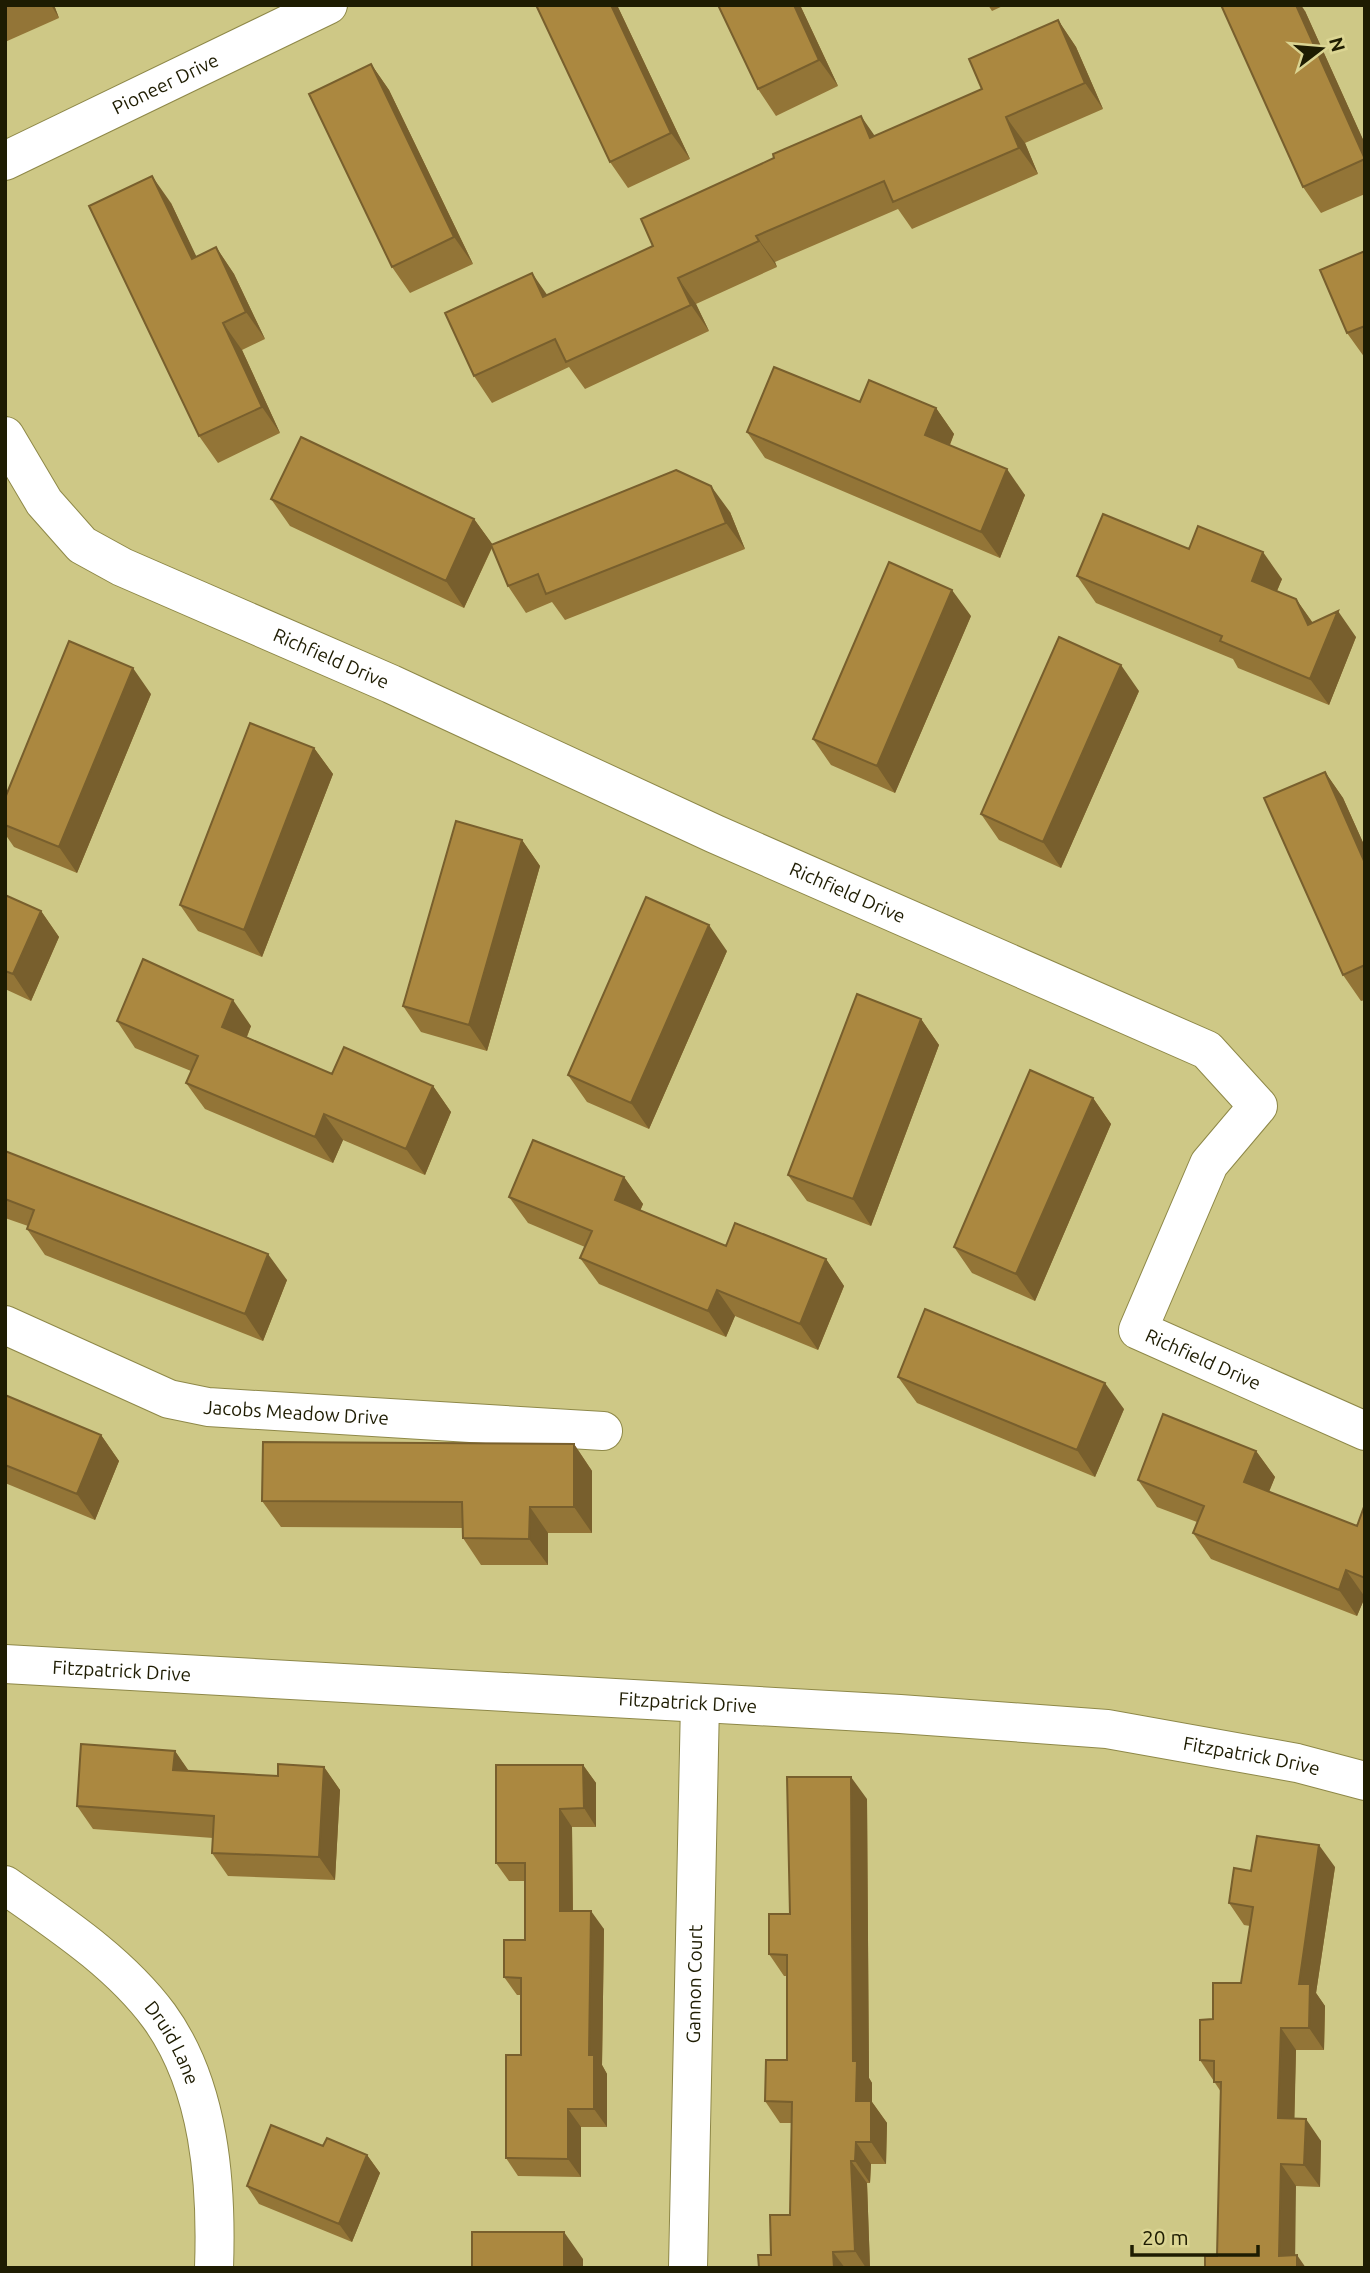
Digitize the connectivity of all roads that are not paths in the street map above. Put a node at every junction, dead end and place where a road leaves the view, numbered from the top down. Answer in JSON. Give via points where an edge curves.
{"nodes":[{"id":1,"x":328,"y":5,"type":"edge"},
{"id":2,"x":5,"y":161,"type":"edge"},
{"id":3,"x":5,"y":436,"type":"edge"},
{"id":4,"x":5,"y":1325,"type":"edge"},
{"id":5,"x":603,"y":1430,"type":"dead end"},
{"id":6,"x":1365,"y":1431,"type":"edge"},
{"id":7,"x":5,"y":1664,"type":"edge"},
{"id":8,"x":700,"y":1703,"type":"junction"},
{"id":9,"x":1365,"y":1781,"type":"edge"},
{"id":10,"x":5,"y":1885,"type":"edge"},
{"id":11,"x":214,"y":2268,"type":"edge"},
{"id":12,"x":688,"y":2268,"type":"edge"}],
"edges":[{"from":1,"to":2,"type":"street","name":"Pioneer Drive"},
{"from":3,"to":6,"type":"street","name":"Richfield Drive","via":[[44,502],[82,545],[122,567],[1207,1050],[1258,1105],[1209,1164],[1138,1330]]},
{"from":4,"to":5,"type":"street","name":"Jacobs Meadow Drive","via":[[169,1399],[208,1407]]},
{"from":7,"to":8,"type":"street","name":"Fitzpatrick Drive"},
{"from":8,"to":9,"type":"street","name":"Fitzpatrick Drive","via":[[1107,1729],[1297,1763]]},
{"from":8,"to":12,"type":"street","name":"Gannon Court"},
{"from":10,"to":11,"type":"street","name":"Druid Lane","via":[[114,1967],[160,2017],[202,2110],[215,2232]]}]}
